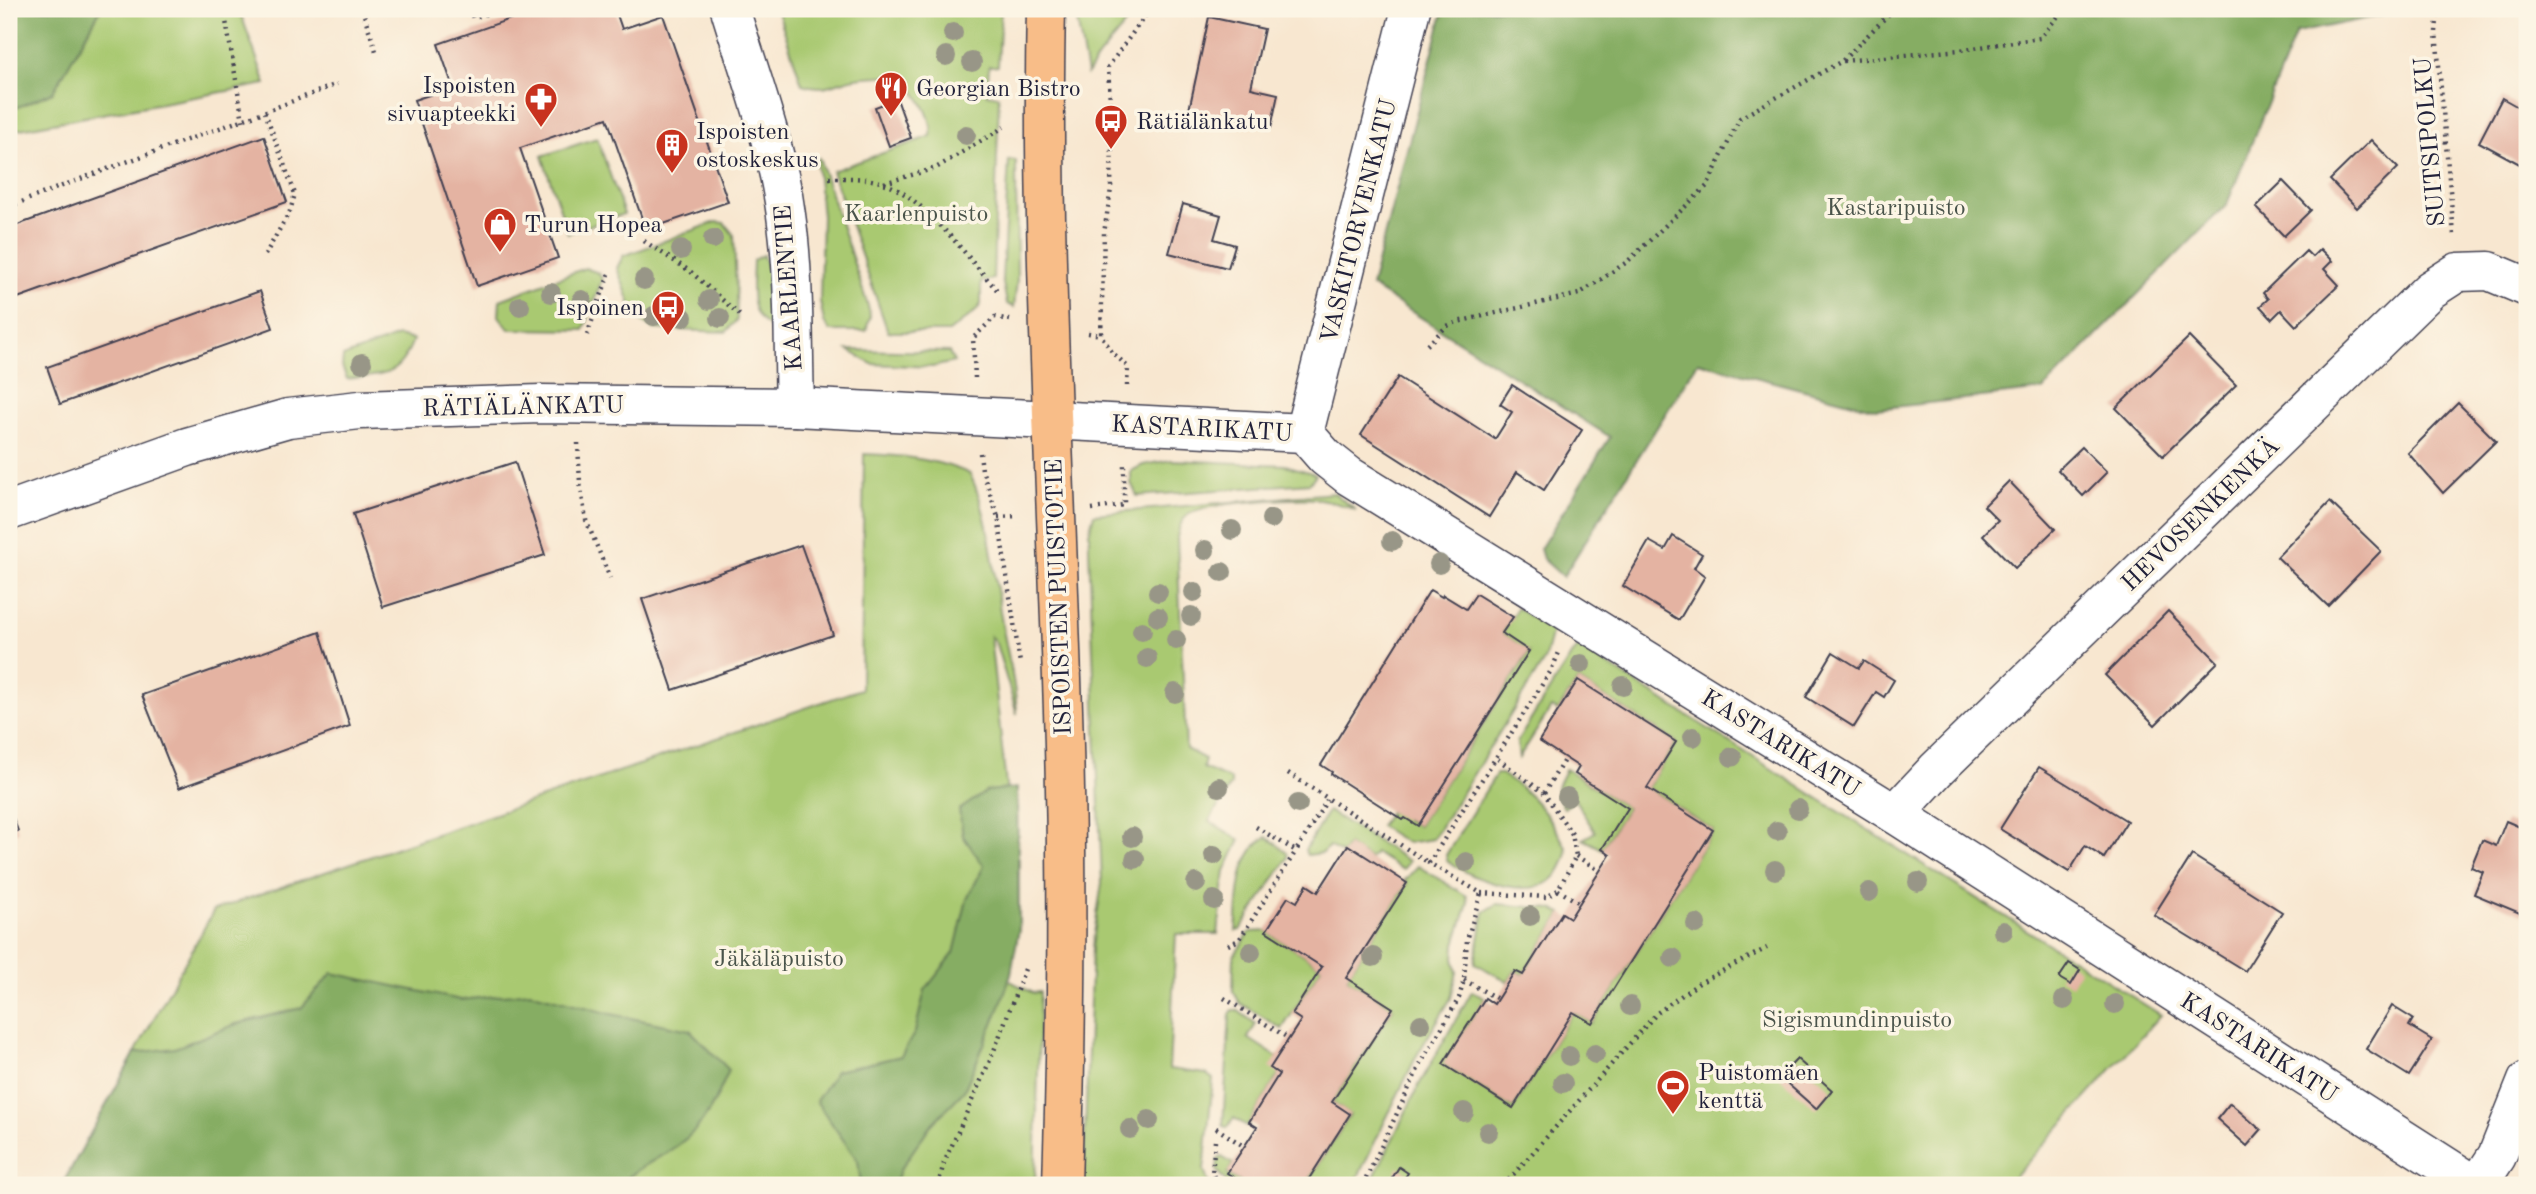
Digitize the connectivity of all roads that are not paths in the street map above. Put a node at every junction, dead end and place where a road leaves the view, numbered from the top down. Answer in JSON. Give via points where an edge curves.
{"nodes":[{"id":1,"x":730,"y":9,"type":"edge"},
{"id":2,"x":1046,"y":9,"type":"edge"},
{"id":3,"x":1411,"y":9,"type":"edge"},
{"id":4,"x":2527,"y":287,"type":"edge"},
{"id":5,"x":795,"y":407,"type":"junction"},
{"id":6,"x":1052,"y":419,"type":"junction"},
{"id":7,"x":1304,"y":433,"type":"junction"},
{"id":8,"x":9,"y":511,"type":"edge"},
{"id":9,"x":1895,"y":814,"type":"junction"},
{"id":10,"x":2527,"y":1081,"type":"edge"},
{"id":11,"x":1062,"y":1185,"type":"edge"},
{"id":12,"x":2476,"y":1185,"type":"edge"}],
"edges":[{"from":1,"to":5,"type":"street","name":"KAARLENTIE","via":[[777,166],[786,212]]},
{"from":2,"to":6,"type":"main road","name":"ISPOISTEN PUISTOTIE"},
{"from":3,"to":7,"type":"street","name":"VASKITORVENKATU"},
{"from":4,"to":9,"type":"street","name":"HEVOSENKENKÄ","via":[[2489,271],[2458,272],[2430,290]]},
{"from":5,"to":6,"type":"street","name":"RÄTIÄLÄNKATU"},
{"from":5,"to":8,"type":"street","name":"RÄTIÄLÄNKATU","via":[[528,405],[400,408],[288,418],[187,447]]},
{"from":6,"to":7,"type":"street","name":"KASTARIKATU"},
{"from":6,"to":11,"type":"main road","name":"ISPOISTEN PUISTOTIE","via":[[1065,790]]},
{"from":7,"to":9,"type":"street","name":"KASTARIKATU","via":[[1349,476]]},
{"from":9,"to":12,"type":"street","name":"KASTARIKATU"},
{"from":10,"to":12,"type":"street","via":[[2497,1156]]}]}
